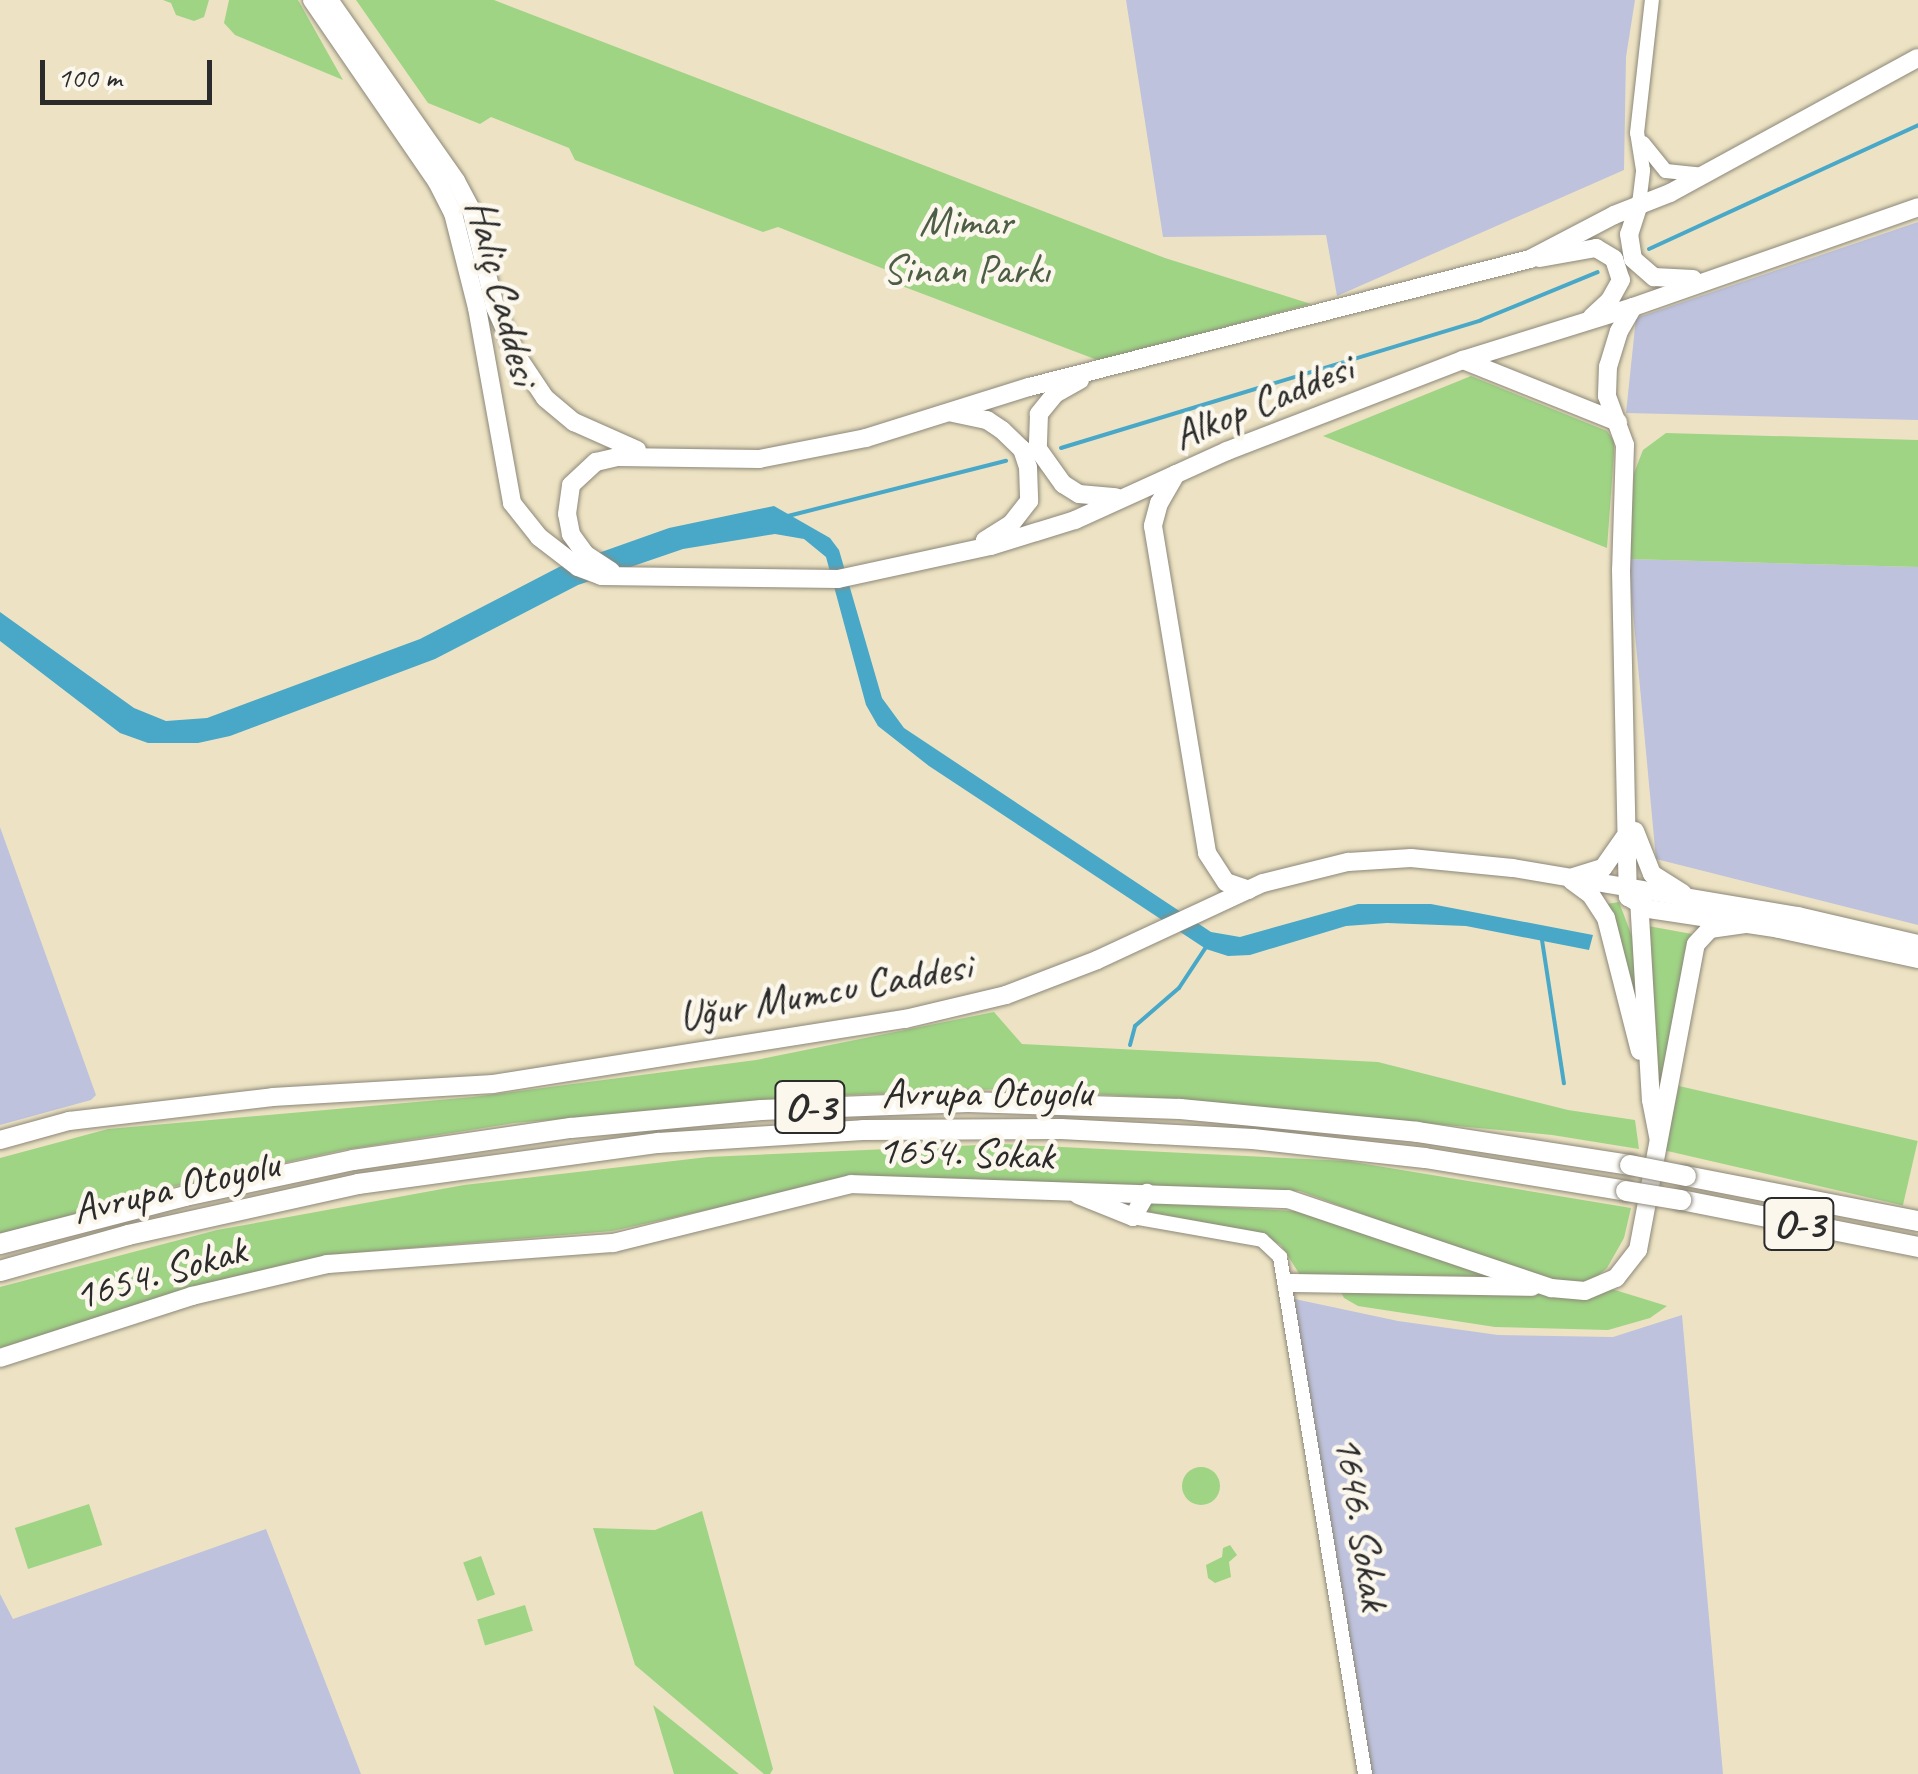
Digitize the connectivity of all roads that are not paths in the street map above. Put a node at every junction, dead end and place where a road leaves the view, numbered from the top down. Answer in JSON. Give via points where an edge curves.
{"nodes":[{"id":1,"x":312,"y":0,"type":"edge"},
{"id":2,"x":329,"y":0,"type":"edge"},
{"id":3,"x":1652,"y":0,"type":"edge"},
{"id":4,"x":1918,"y":58,"type":"edge"},
{"id":5,"x":1637,"y":133,"type":"junction"},
{"id":6,"x":1702,"y":175,"type":"junction"},
{"id":7,"x":1640,"y":204,"type":"junction"},
{"id":8,"x":1918,"y":207,"type":"edge"},
{"id":9,"x":1530,"y":259,"type":"junction"},
{"id":10,"x":1706,"y":279,"type":"junction"},
{"id":11,"x":1634,"y":307,"type":"junction"},
{"id":12,"x":1592,"y":318,"type":"junction"},
{"id":13,"x":1463,"y":360,"type":"junction"},
{"id":14,"x":1097,"y":370,"type":"junction"},
{"id":15,"x":948,"y":412,"type":"junction"},
{"id":16,"x":1618,"y":422,"type":"junction"},
{"id":17,"x":661,"y":457,"type":"junction"},
{"id":18,"x":1176,"y":474,"type":"junction"},
{"id":19,"x":1126,"y":496,"type":"junction"},
{"id":20,"x":968,"y":551,"type":"junction"},
{"id":21,"x":620,"y":577,"type":"junction"},
{"id":22,"x":1630,"y":826,"type":"junction"},
{"id":23,"x":1567,"y":878,"type":"junction"},
{"id":24,"x":1249,"y":890,"type":"junction"},
{"id":25,"x":1635,"y":896,"type":"junction"},
{"id":26,"x":1707,"y":902,"type":"junction"},
{"id":27,"x":1747,"y":924,"type":"junction"},
{"id":28,"x":1918,"y":944,"type":"edge"},
{"id":29,"x":1918,"y":959,"type":"edge"},
{"id":30,"x":1651,"y":1100,"type":"junction"},
{"id":31,"x":0,"y":1140,"type":"edge"},
{"id":32,"x":1659,"y":1150,"type":"junction"},
{"id":33,"x":1068,"y":1191,"type":"junction"},
{"id":34,"x":1147,"y":1193,"type":"junction"},
{"id":35,"x":1133,"y":1217,"type":"junction"},
{"id":36,"x":1918,"y":1221,"type":"edge"},
{"id":37,"x":0,"y":1244,"type":"edge"},
{"id":38,"x":1918,"y":1247,"type":"edge"},
{"id":39,"x":0,"y":1271,"type":"edge"},
{"id":40,"x":1288,"y":1283,"type":"junction"},
{"id":41,"x":1551,"y":1288,"type":"junction"},
{"id":42,"x":0,"y":1358,"type":"edge"},
{"id":43,"x":1365,"y":1774,"type":"edge"}],
"edges":[{"from":1,"to":21,"type":"main road","name":"Haliç Caddesi","via":[[453,213],[512,502],[539,538],[564,557],[601,576]]},
{"from":2,"to":17,"type":"main road","name":"Haliç Caddesi","via":[[456,181],[471,209],[495,307],[545,398],[621,446]]},
{"from":3,"to":5,"type":"street"},
{"from":4,"to":6,"type":"main road","name":"Alkop Caddesi"},
{"from":5,"to":6,"type":"street","via":[[1666,171]]},
{"from":5,"to":7,"type":"street"},
{"from":6,"to":7,"type":"main road","name":"Alkop Caddesi"},
{"from":7,"to":9,"type":"main road","name":"Alkop Caddesi"},
{"from":7,"to":10,"type":"main road","via":[[1629,234],[1633,260],[1663,280]]},
{"from":8,"to":10,"type":"main road","name":"Alkop Caddesi"},
{"from":9,"to":12,"type":"main road","via":[[1596,248],[1614,259],[1616,292]]},
{"from":9,"to":14,"type":"main road","name":"Alkop Caddesi"},
{"from":10,"to":11,"type":"main road","name":"Alkop Caddesi"},
{"from":11,"to":12,"type":"main road","name":"Alkop Caddesi"},
{"from":11,"to":16,"type":"main road","name":"1654. Sokak","via":[[1608,366],[1607,396]]},
{"from":12,"to":13,"type":"main road","name":"Alkop Caddesi"},
{"from":13,"to":16,"type":"main road"},
{"from":13,"to":18,"type":"main road","name":"Alkop Caddesi"},
{"from":14,"to":15,"type":"main road","name":"Alkop Caddesi"},
{"from":14,"to":19,"type":"main road","via":[[1055,394],[1039,414],[1038,449],[1062,484],[1079,494]]},
{"from":15,"to":17,"type":"main road","name":"Alkop Caddesi","via":[[866,438],[759,459]]},
{"from":15,"to":20,"type":"main road","via":[[1002,430],[1022,450],[1031,484],[1029,502],[1011,524]]},
{"from":16,"to":22,"type":"main road","name":"1654. Sokak","via":[[1625,445],[1621,570]]},
{"from":17,"to":21,"type":"main road","via":[[596,462],[571,486],[570,534],[586,555]]},
{"from":18,"to":19,"type":"main road","name":"Alkop Caddesi"},
{"from":18,"to":24,"type":"main road","via":[[1158,504],[1154,530],[1207,853],[1226,882]]},
{"from":19,"to":20,"type":"main road","name":"Alkop Caddesi","via":[[1075,520]]},
{"from":20,"to":21,"type":"main road","name":"Alkop Caddesi","via":[[838,579]]},
{"from":22,"to":23,"type":"main road","via":[[1603,868]]},
{"from":22,"to":25,"type":"main road","name":"1654. Sokak"},
{"from":22,"to":26,"type":"main road","via":[[1656,877]]},
{"from":23,"to":24,"type":"main road","name":"Uğur Mumcu Caddesi","via":[[1474,863],[1381,859],[1305,871]]},
{"from":23,"to":25,"type":"main road","name":"Uğur Mumcu Caddesi"},
{"from":23,"to":30,"type":"main road","via":[[1606,918]]},
{"from":24,"to":31,"type":"main road","name":"Uğur Mumcu Caddesi","via":[[1006,995],[905,1019],[493,1084],[273,1097],[69,1121]]},
{"from":25,"to":26,"type":"main road"},
{"from":25,"to":27,"type":"main road"},
{"from":25,"to":30,"type":"main road","name":"1654. Sokak"},
{"from":26,"to":28,"type":"main road"},
{"from":27,"to":29,"type":"main road"},
{"from":27,"to":32,"type":"main road","name":"1654. Sokak","via":[[1710,929],[1696,944]]},
{"from":30,"to":32,"type":"main road","name":"1654. Sokak"},
{"from":32,"to":41,"type":"main road","name":"1654. Sokak","via":[[1630,1263],[1600,1286]]},
{"from":33,"to":34,"type":"main road","name":"1654. Sokak"},
{"from":33,"to":35,"type":"main road"},
{"from":33,"to":42,"type":"main road","name":"1654. Sokak","via":[[838,1185],[614,1243],[328,1264],[192,1296]]},
{"from":34,"to":35,"type":"main road"},
{"from":34,"to":41,"type":"main road","name":"1654. Sokak","via":[[1301,1202]]},
{"from":35,"to":40,"type":"street","via":[[1267,1242],[1280,1256]]},
{"from":36,"to":37,"type":"highway","name":"Avrupa Otoyolu","number":"O-3","bridge":true,"via":[[1417,1132],[1180,1109],[968,1102],[610,1124],[353,1160]]},
{"from":38,"to":39,"type":"highway","name":"Avrupa Otoyolu","number":"O-3","bridge":true,"via":[[1425,1158],[1252,1139],[1061,1129],[863,1130],[641,1145],[358,1184]]},
{"from":40,"to":41,"type":"main road"},
{"from":40,"to":43,"type":"street","name":"1646. Sokak"}]}
